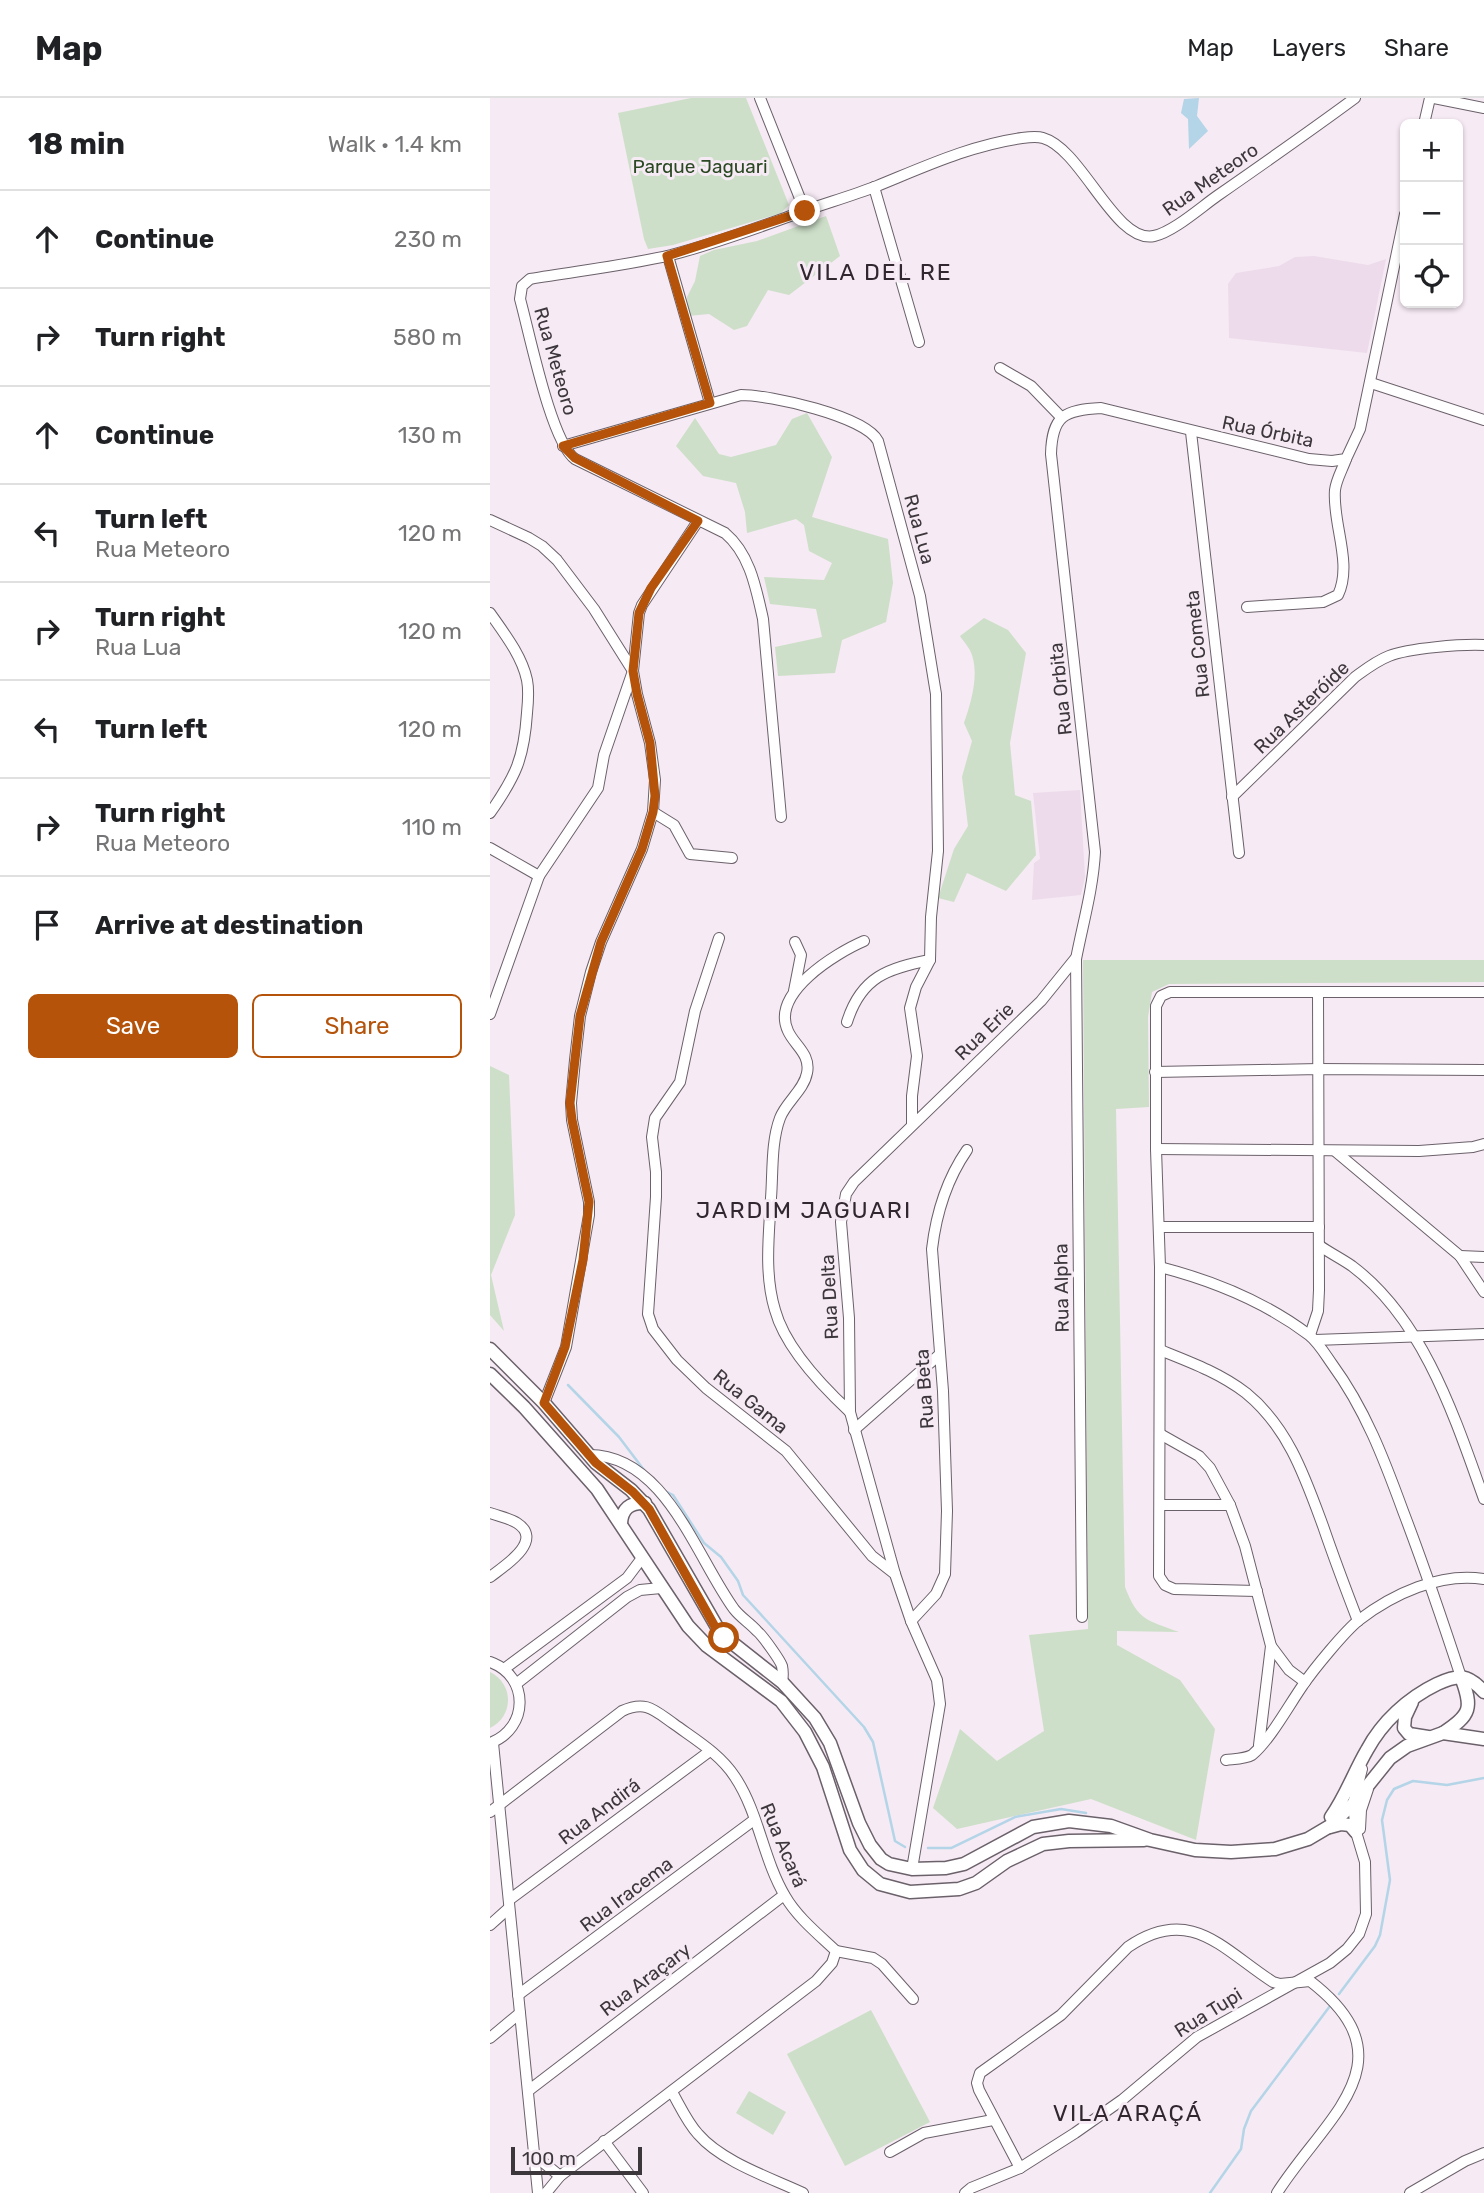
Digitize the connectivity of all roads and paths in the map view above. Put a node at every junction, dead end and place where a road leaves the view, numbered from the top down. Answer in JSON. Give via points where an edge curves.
{"nodes":[{"id":1,"x":760,"y":98,"type":"edge"},
{"id":2,"x":1355,"y":98,"type":"edge"},
{"id":3,"x":1432,"y":98,"type":"edge"},
{"id":4,"x":1484,"y":108,"type":"edge"},
{"id":5,"x":1426,"y":119,"type":"edge"},
{"id":6,"x":874,"y":187,"type":"junction"},
{"id":7,"x":805,"y":211,"type":"junction"},
{"id":8,"x":1400,"y":239,"type":"edge"},
{"id":9,"x":667,"y":256,"type":"junction"},
{"id":10,"x":919,"y":342,"type":"dead end"},
{"id":11,"x":1000,"y":368,"type":"dead end"},
{"id":12,"x":1371,"y":383,"type":"junction"},
{"id":13,"x":710,"y":403,"type":"junction"},
{"id":14,"x":1061,"y":417,"type":"junction"},
{"id":15,"x":1484,"y":420,"type":"edge"},
{"id":16,"x":1191,"y":432,"type":"junction"},
{"id":17,"x":563,"y":446,"type":"junction"},
{"id":18,"x":1346,"y":458,"type":"junction"},
{"id":19,"x":490,"y":520,"type":"edge"},
{"id":20,"x":698,"y":521,"type":"junction"},
{"id":21,"x":1247,"y":607,"type":"dead end"},
{"id":22,"x":490,"y":614,"type":"edge"},
{"id":23,"x":1484,"y":645,"type":"edge"},
{"id":24,"x":633,"y":671,"type":"junction"},
{"id":25,"x":1232,"y":797,"type":"junction"},
{"id":26,"x":653,"y":812,"type":"junction"},
{"id":27,"x":490,"y":813,"type":"edge"},
{"id":28,"x":781,"y":817,"type":"dead end"},
{"id":29,"x":490,"y":848,"type":"edge"},
{"id":30,"x":1239,"y":853,"type":"dead end"},
{"id":31,"x":732,"y":858,"type":"dead end"},
{"id":32,"x":539,"y":876,"type":"junction"},
{"id":33,"x":719,"y":938,"type":"dead end"},
{"id":34,"x":864,"y":941,"type":"dead end"},
{"id":35,"x":795,"y":942,"type":"dead end"},
{"id":36,"x":1076,"y":958,"type":"junction"},
{"id":37,"x":930,"y":960,"type":"junction"},
{"id":38,"x":1484,"y":992,"type":"edge"},
{"id":39,"x":1318,"y":993,"type":"junction"},
{"id":40,"x":794,"y":994,"type":"junction"},
{"id":41,"x":491,"y":1009,"type":"edge"},
{"id":42,"x":847,"y":1021,"type":"dead end"},
{"id":43,"x":1319,"y":1069,"type":"junction"},
{"id":44,"x":1484,"y":1070,"type":"edge"},
{"id":45,"x":1156,"y":1073,"type":"junction"},
{"id":46,"x":912,"y":1124,"type":"junction"},
{"id":47,"x":1484,"y":1144,"type":"edge"},
{"id":48,"x":1156,"y":1149,"type":"junction"},
{"id":49,"x":967,"y":1150,"type":"dead end"},
{"id":50,"x":1320,"y":1150,"type":"junction"},
{"id":51,"x":1335,"y":1150,"type":"junction"},
{"id":52,"x":1159,"y":1227,"type":"junction"},
{"id":53,"x":1320,"y":1227,"type":"junction"},
{"id":54,"x":1320,"y":1246,"type":"junction"},
{"id":55,"x":1460,"y":1256,"type":"junction"},
{"id":56,"x":1484,"y":1257,"type":"edge"},
{"id":57,"x":1160,"y":1267,"type":"junction"},
{"id":58,"x":1484,"y":1292,"type":"edge"},
{"id":59,"x":1484,"y":1335,"type":"edge"},
{"id":60,"x":1312,"y":1338,"type":"junction"},
{"id":61,"x":1415,"y":1338,"type":"junction"},
{"id":62,"x":1160,"y":1350,"type":"junction"},
{"id":63,"x":491,"y":1352,"type":"edge"},
{"id":64,"x":939,"y":1355,"type":"junction"},
{"id":65,"x":490,"y":1374,"type":"edge"},
{"id":66,"x":544,"y":1403,"type":"junction"},
{"id":67,"x":850,"y":1412,"type":"junction"},
{"id":68,"x":854,"y":1430,"type":"junction"},
{"id":69,"x":1160,"y":1434,"type":"junction"},
{"id":70,"x":588,"y":1455,"type":"junction"},
{"id":71,"x":1484,"y":1499,"type":"edge"},
{"id":72,"x":645,"y":1503,"type":"junction"},
{"id":73,"x":1160,"y":1505,"type":"junction"},
{"id":74,"x":1230,"y":1505,"type":"junction"},
{"id":75,"x":490,"y":1513,"type":"edge"},
{"id":76,"x":621,"y":1523,"type":"junction"},
{"id":77,"x":642,"y":1558,"type":"junction"},
{"id":78,"x":895,"y":1574,"type":"junction"},
{"id":79,"x":490,"y":1577,"type":"edge"},
{"id":80,"x":1484,"y":1579,"type":"edge"},
{"id":81,"x":1430,"y":1584,"type":"junction"},
{"id":82,"x":661,"y":1588,"type":"junction"},
{"id":83,"x":1257,"y":1591,"type":"junction"},
{"id":84,"x":707,"y":1612,"type":"junction"},
{"id":85,"x":1082,"y":1617,"type":"dead end"},
{"id":86,"x":911,"y":1621,"type":"junction"},
{"id":87,"x":1358,"y":1622,"type":"junction"},
{"id":88,"x":688,"y":1626,"type":"junction"},
{"id":89,"x":1271,"y":1646,"type":"junction"},
{"id":90,"x":490,"y":1662,"type":"edge"},
{"id":91,"x":504,"y":1669,"type":"junction"},
{"id":92,"x":1461,"y":1677,"type":"junction"},
{"id":93,"x":782,"y":1682,"type":"junction"},
{"id":94,"x":1305,"y":1682,"type":"junction"},
{"id":95,"x":516,"y":1684,"type":"junction"},
{"id":96,"x":1484,"y":1692,"type":"edge"},
{"id":97,"x":1414,"y":1698,"type":"junction"},
{"id":98,"x":1443,"y":1733,"type":"junction"},
{"id":99,"x":1428,"y":1737,"type":"junction"},
{"id":100,"x":1484,"y":1739,"type":"edge"},
{"id":101,"x":491,"y":1743,"type":"edge"},
{"id":102,"x":1259,"y":1745,"type":"junction"},
{"id":103,"x":1367,"y":1749,"type":"junction"},
{"id":104,"x":710,"y":1751,"type":"junction"},
{"id":105,"x":1226,"y":1760,"type":"dead end"},
{"id":106,"x":1368,"y":1786,"type":"junction"},
{"id":107,"x":1353,"y":1804,"type":"junction"},
{"id":108,"x":499,"y":1805,"type":"junction"},
{"id":109,"x":490,"y":1812,"type":"edge"},
{"id":110,"x":754,"y":1820,"type":"junction"},
{"id":111,"x":1324,"y":1830,"type":"junction"},
{"id":112,"x":1356,"y":1832,"type":"junction"},
{"id":113,"x":1150,"y":1840,"type":"junction"},
{"id":114,"x":1362,"y":1846,"type":"junction"},
{"id":115,"x":889,"y":1864,"type":"junction"},
{"id":116,"x":946,"y":1868,"type":"junction"},
{"id":117,"x":912,"y":1869,"type":"junction"},
{"id":118,"x":880,"y":1884,"type":"junction"},
{"id":119,"x":948,"y":1889,"type":"junction"},
{"id":120,"x":784,"y":1895,"type":"junction"},
{"id":121,"x":509,"y":1904,"type":"junction"},
{"id":122,"x":490,"y":1925,"type":"edge"},
{"id":123,"x":836,"y":1951,"type":"junction"},
{"id":124,"x":1297,"y":1981,"type":"junction"},
{"id":125,"x":518,"y":1996,"type":"junction"},
{"id":126,"x":913,"y":1999,"type":"dead end"},
{"id":127,"x":520,"y":2013,"type":"junction"},
{"id":128,"x":490,"y":2038,"type":"edge"},
{"id":129,"x":528,"y":2091,"type":"junction"},
{"id":130,"x":672,"y":2092,"type":"junction"},
{"id":131,"x":993,"y":2120,"type":"junction"},
{"id":132,"x":604,"y":2141,"type":"junction"},
{"id":133,"x":890,"y":2152,"type":"dead end"},
{"id":134,"x":1484,"y":2153,"type":"edge"},
{"id":135,"x":534,"y":2155,"type":"junction"},
{"id":136,"x":1020,"y":2168,"type":"junction"},
{"id":137,"x":560,"y":2176,"type":"junction"},
{"id":138,"x":538,"y":2193,"type":"edge"},
{"id":139,"x":546,"y":2193,"type":"edge"},
{"id":140,"x":643,"y":2193,"type":"edge"},
{"id":141,"x":803,"y":2193,"type":"edge"},
{"id":142,"x":965,"y":2193,"type":"edge"},
{"id":143,"x":1277,"y":2193,"type":"edge"},
{"id":144,"x":1410,"y":2193,"type":"edge"}],
"edges":[{"from":1,"to":7,"type":"street"},
{"from":2,"to":6,"type":"street","name":"Rua Meteoro","via":[[1191,215],[1150,237],[1130,230],[1061,149],[1038,136],[987,145]]},
{"from":3,"to":4,"type":"street"},
{"from":3,"to":5,"type":"street"},
{"from":6,"to":7,"type":"street","name":"Rua Meteoro"},
{"from":6,"to":10,"type":"street"},
{"from":7,"to":9,"type":"street","name":"Rua Meteoro"},
{"from":8,"to":12,"type":"street"},
{"from":9,"to":13,"type":"street"},
{"from":9,"to":17,"type":"street","name":"Rua Meteoro","via":[[530,279],[522,286],[520,299]]},
{"from":11,"to":14,"type":"street","via":[[1031,386]]},
{"from":12,"to":15,"type":"street"},
{"from":12,"to":18,"type":"street","via":[[1360,429]]},
{"from":13,"to":17,"type":"street","name":"Rua Lua"},
{"from":13,"to":37,"type":"street","name":"Rua Lua","via":[[741,395],[769,398],[852,421],[866,427],[878,441],[920,596],[936,694],[939,819]]},
{"from":14,"to":16,"type":"street","name":"Rua Órbita","via":[[1076,410],[1101,408]]},
{"from":14,"to":36,"type":"street","name":"Rua Orbita","via":[[1051,436],[1051,454],[1095,852]]},
{"from":16,"to":18,"type":"street","name":"Rua Órbita","via":[[1309,459]]},
{"from":16,"to":25,"type":"street","name":"Rua Cometa"},
{"from":17,"to":20,"type":"street","name":"Rua Meteoro","via":[[575,458]]},
{"from":18,"to":21,"type":"street","via":[[1335,492],[1342,557],[1338,595],[1323,602]]},
{"from":19,"to":24,"type":"street","via":[[529,538],[557,560]]},
{"from":20,"to":24,"type":"street","via":[[642,605]]},
{"from":20,"to":28,"type":"street","name":"Rua Meteoro","via":[[725,533],[740,548],[757,592],[768,659]]},
{"from":22,"to":27,"type":"street","via":[[522,666],[528,705],[520,762]]},
{"from":23,"to":25,"type":"street","name":"Rua Asteróide","via":[[1403,652],[1370,666]]},
{"from":24,"to":26,"type":"street","via":[[650,743]]},
{"from":24,"to":32,"type":"street","via":[[604,755],[598,788]]},
{"from":25,"to":30,"type":"street","name":"Rua Cometa"},
{"from":26,"to":31,"type":"street","via":[[674,825],[690,854]]},
{"from":26,"to":66,"type":"street","via":[[642,849],[601,942],[580,1016],[570,1103],[589,1215],[565,1347]]},
{"from":29,"to":32,"type":"street"},
{"from":32,"to":41,"type":"street"},
{"from":33,"to":78,"type":"street","name":"Rua Gama","via":[[695,1011],[680,1082],[654,1118],[656,1197],[648,1314],[653,1329],[677,1360],[786,1451],[872,1556]]},
{"from":34,"to":40,"type":"street","via":[[844,949]]},
{"from":35,"to":40,"type":"street","via":[[801,959]]},
{"from":36,"to":46,"type":"street","name":"Rua Erie","via":[[1041,1001]]},
{"from":36,"to":85,"type":"street","name":"Rua Alpha"},
{"from":37,"to":42,"type":"street","via":[[884,971],[859,995]]},
{"from":37,"to":46,"type":"street","via":[[911,999],[917,1056]]},
{"from":38,"to":39,"type":"street"},
{"from":39,"to":43,"type":"street"},
{"from":39,"to":45,"type":"street","via":[[1165,993],[1156,1006]]},
{"from":40,"to":67,"type":"street","via":[[785,1023],[808,1069],[776,1134],[768,1269],[779,1323],[819,1381]]},
{"from":43,"to":44,"type":"street"},
{"from":43,"to":45,"type":"street"},
{"from":43,"to":50,"type":"street"},
{"from":45,"to":48,"type":"street"},
{"from":46,"to":67,"type":"street","name":"Rua Delta","via":[[855,1182],[842,1205]]},
{"from":47,"to":51,"type":"street","via":[[1419,1151]]},
{"from":48,"to":50,"type":"street"},
{"from":48,"to":52,"type":"street"},
{"from":49,"to":64,"type":"street","name":"Rua Beta","via":[[956,1166],[934,1228]]},
{"from":50,"to":51,"type":"street"},
{"from":50,"to":53,"type":"street"},
{"from":51,"to":55,"type":"street"},
{"from":52,"to":53,"type":"street"},
{"from":52,"to":57,"type":"street"},
{"from":53,"to":54,"type":"street"},
{"from":54,"to":60,"type":"street","via":[[1318,1311]]},
{"from":54,"to":61,"type":"street","via":[[1376,1289]]},
{"from":55,"to":56,"type":"street"},
{"from":55,"to":58,"type":"street"},
{"from":57,"to":60,"type":"street","via":[[1205,1278],[1255,1301]]},
{"from":57,"to":62,"type":"street"},
{"from":59,"to":61,"type":"street"},
{"from":60,"to":61,"type":"street"},
{"from":60,"to":81,"type":"street","via":[[1346,1382],[1372,1430]]},
{"from":61,"to":71,"type":"street","via":[[1442,1387]]},
{"from":62,"to":69,"type":"street"},
{"from":62,"to":87,"type":"street","via":[[1208,1369],[1244,1392],[1287,1439]]},
{"from":63,"to":66,"type":"main road"},
{"from":64,"to":68,"type":"street"},
{"from":64,"to":86,"type":"street","name":"Rua Beta","via":[[945,1574],[936,1594]]},
{"from":65,"to":76,"type":"main road","via":[[597,1489]]},
{"from":66,"to":70,"type":"main road"},
{"from":67,"to":68,"type":"street","name":"Rua Delta"},
{"from":68,"to":78,"type":"street","name":"Rua Delta"},
{"from":69,"to":73,"type":"street"},
{"from":69,"to":74,"type":"street","via":[[1199,1456]]},
{"from":70,"to":72,"type":"main road"},
{"from":70,"to":93,"type":"street","via":[[604,1455],[653,1484],[695,1542],[735,1610],[780,1660]]},
{"from":72,"to":76,"type":"main road","via":[[630,1505],[622,1513]]},
{"from":72,"to":84,"type":"main road"},
{"from":73,"to":74,"type":"street"},
{"from":73,"to":83,"type":"street","via":[[1159,1576],[1165,1585],[1187,1590]]},
{"from":74,"to":83,"type":"street"},
{"from":75,"to":79,"type":"street","via":[[516,1522],[525,1544],[521,1553]]},
{"from":76,"to":77,"type":"main road"},
{"from":77,"to":82,"type":"main road"},
{"from":77,"to":91,"type":"street","via":[[627,1578]]},
{"from":78,"to":86,"type":"street"},
{"from":80,"to":81,"type":"street"},
{"from":81,"to":87,"type":"street"},
{"from":81,"to":92,"type":"street"},
{"from":82,"to":88,"type":"main road"},
{"from":82,"to":95,"type":"street","via":[[633,1592]]},
{"from":83,"to":89,"type":"street"},
{"from":84,"to":88,"type":"main road","via":[[702,1623]]},
{"from":84,"to":93,"type":"main road","via":[[724,1638]]},
{"from":86,"to":117,"type":"street","via":[[937,1680],[940,1704]]},
{"from":87,"to":94,"type":"street"},
{"from":88,"to":118,"type":"main road","via":[[707,1646],[781,1701],[805,1732],[823,1768],[850,1850]]},
{"from":89,"to":94,"type":"street"},
{"from":89,"to":102,"type":"street"},
{"from":90,"to":91,"type":"street"},
{"from":91,"to":95,"type":"street"},
{"from":92,"to":96,"type":"main road","via":[[1471,1679]]},
{"from":92,"to":97,"type":"main road"},
{"from":92,"to":98,"type":"main road","via":[[1468,1710]]},
{"from":93,"to":115,"type":"main road","via":[[815,1718],[830,1743],[859,1823],[870,1845]]},
{"from":94,"to":102,"type":"street"},
{"from":95,"to":101,"type":"street","via":[[521,1707],[518,1718],[503,1737]]},
{"from":97,"to":99,"type":"main road","via":[[1404,1728],[1409,1734]]},
{"from":97,"to":103,"type":"main road","via":[[1387,1722]]},
{"from":98,"to":99,"type":"main road"},
{"from":98,"to":100,"type":"main road"},
{"from":99,"to":106,"type":"main road","via":[[1397,1751]]},
{"from":101,"to":108,"type":"street"},
{"from":102,"to":105,"type":"street","via":[[1250,1756]]},
{"from":103,"to":107,"type":"street"},
{"from":103,"to":111,"type":"main road"},
{"from":104,"to":108,"type":"street","name":"Rua Acará","via":[[654,1709],[633,1706]]},
{"from":104,"to":110,"type":"street","name":"Rua Acará","via":[[736,1778]]},
{"from":104,"to":121,"type":"street","name":"Rua Andirá"},
{"from":106,"to":107,"type":"main road"},
{"from":106,"to":114,"type":"street","via":[[1360,1828]]},
{"from":107,"to":111,"type":"main road"},
{"from":107,"to":112,"type":"street","name":"Rua Tupi"},
{"from":108,"to":109,"type":"street","name":"Rua Acará"},
{"from":108,"to":121,"type":"street"},
{"from":110,"to":120,"type":"street","name":"Rua Acará"},
{"from":110,"to":125,"type":"street","name":"Rua Iracema"},
{"from":111,"to":112,"type":"main road","via":[[1341,1824]]},
{"from":111,"to":113,"type":"main road","via":[[1275,1849],[1231,1853]]},
{"from":112,"to":114,"type":"street","name":"Rua Tupi"},
{"from":113,"to":116,"type":"main road","via":[[1111,1826],[1069,1821],[1033,1827],[977,1859]]},
{"from":113,"to":119,"type":"main road","via":[[1043,1844],[976,1883]]},
{"from":114,"to":124,"type":"street","name":"Rua Tupi","via":[[1367,1892],[1359,1934],[1330,1963]]},
{"from":115,"to":117,"type":"main road"},
{"from":115,"to":118,"type":"main road","via":[[879,1869]]},
{"from":116,"to":117,"type":"main road"},
{"from":116,"to":119,"type":"main road","via":[[953,1878]]},
{"from":118,"to":119,"type":"main road","via":[[910,1892]]},
{"from":120,"to":123,"type":"street","name":"Rua Acará"},
{"from":120,"to":129,"type":"street","name":"Rua Araçary"},
{"from":121,"to":122,"type":"street","name":"Rua Andirá"},
{"from":121,"to":125,"type":"street"},
{"from":123,"to":126,"type":"street","via":[[873,1958]]},
{"from":123,"to":130,"type":"street","via":[[825,1973]]},
{"from":124,"to":131,"type":"street","via":[[1273,1982],[1204,1934],[1190,1930],[1138,1940],[1061,2015],[980,2073],[979,2090]]},
{"from":124,"to":136,"type":"street","name":"Rua Tupi","via":[[1196,2037],[1122,2100]]},
{"from":124,"to":143,"type":"street","via":[[1310,1981],[1346,2018],[1360,2047],[1359,2058],[1346,2099]]},
{"from":125,"to":127,"type":"street"},
{"from":127,"to":128,"type":"street"},
{"from":127,"to":129,"type":"street"},
{"from":129,"to":135,"type":"street"},
{"from":130,"to":132,"type":"street"},
{"from":130,"to":141,"type":"street","via":[[706,2143]]},
{"from":131,"to":133,"type":"street","via":[[924,2133]]},
{"from":131,"to":136,"type":"street"},
{"from":132,"to":137,"type":"street"},
{"from":132,"to":140,"type":"street"},
{"from":134,"to":144,"type":"street"},
{"from":135,"to":137,"type":"street"},
{"from":135,"to":138,"type":"street"},
{"from":136,"to":142,"type":"street","name":"Rua Tupi"},
{"from":137,"to":139,"type":"street"}]}
